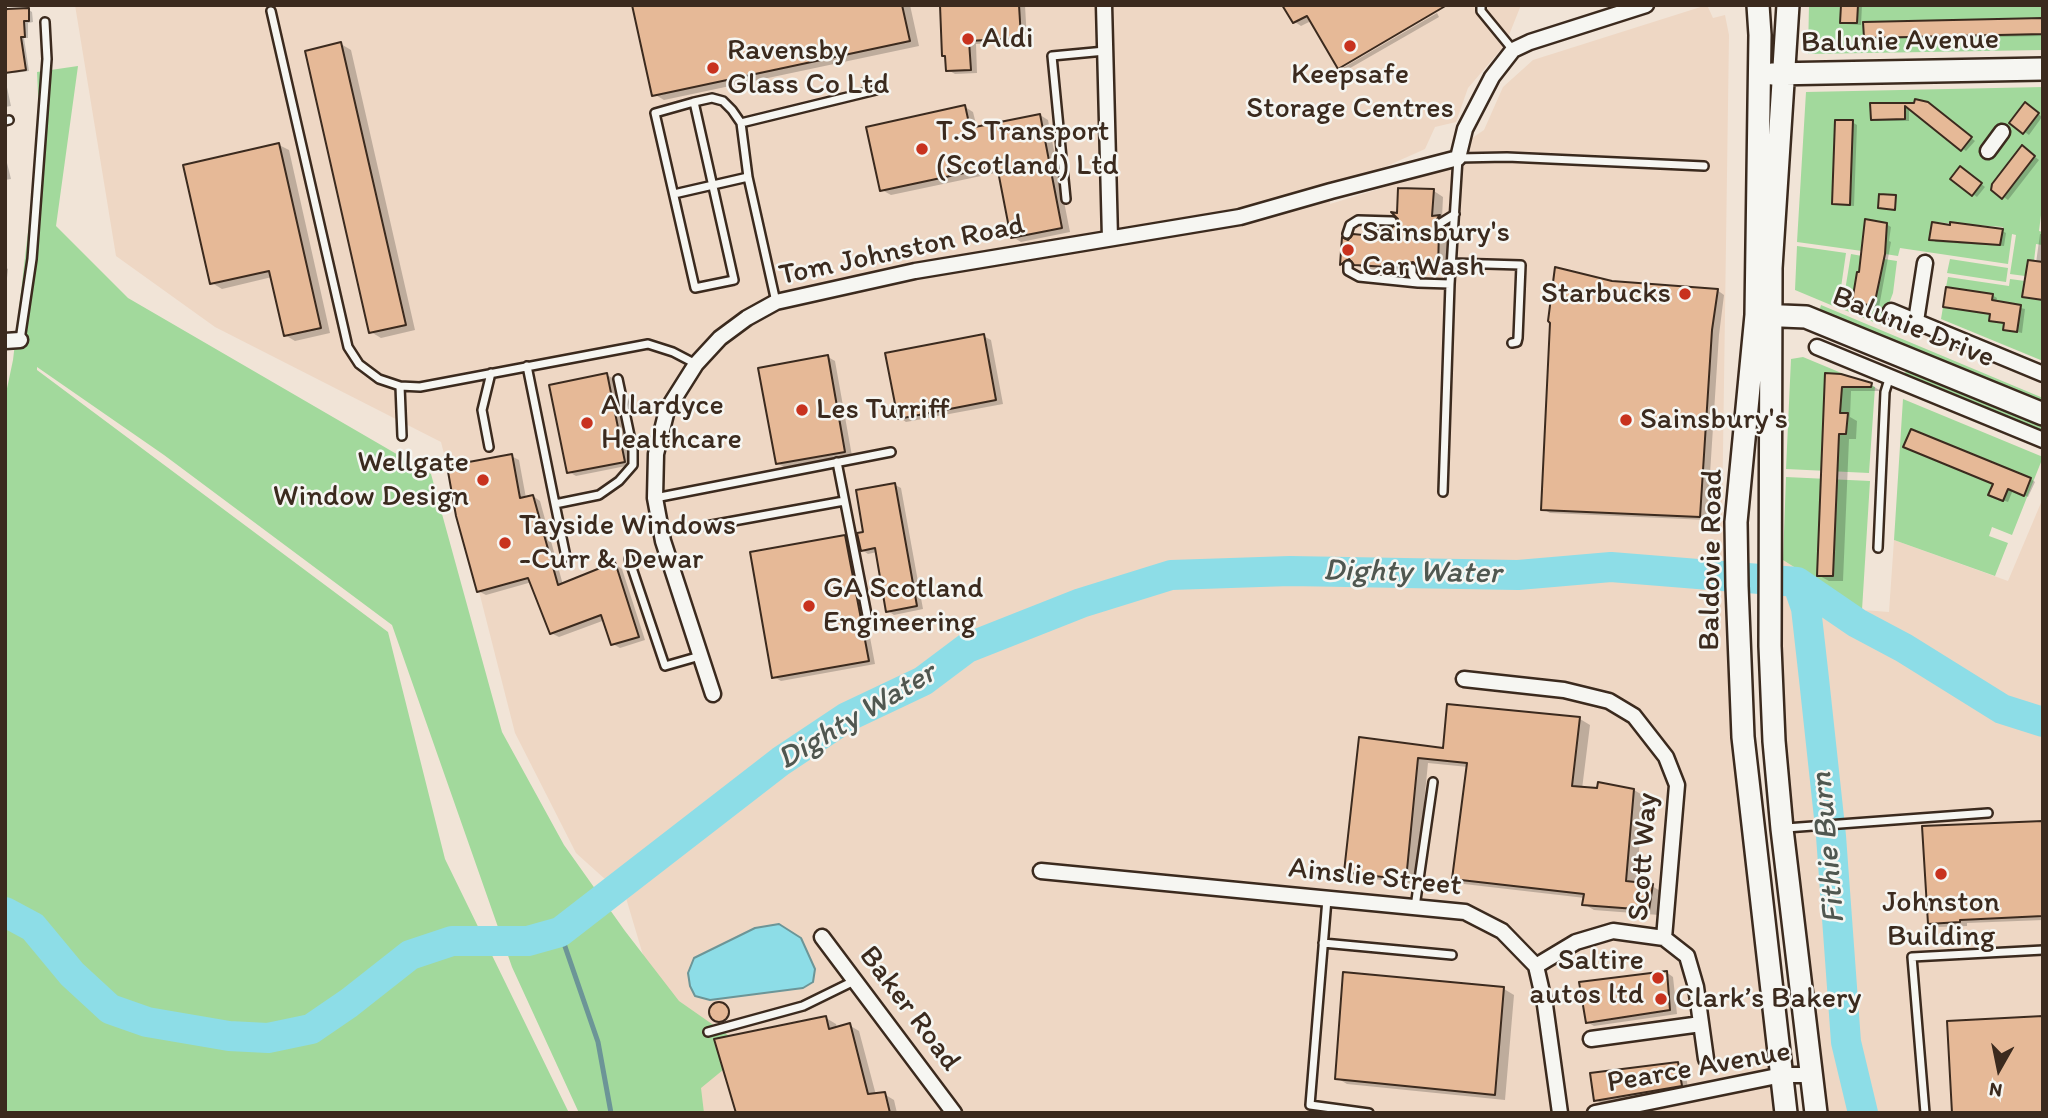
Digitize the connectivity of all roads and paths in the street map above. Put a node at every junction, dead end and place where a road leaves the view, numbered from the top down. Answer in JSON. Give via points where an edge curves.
{"nodes":[{"id":1,"x":1104,"y":5,"type":"edge"},
{"id":2,"x":1481,"y":5,"type":"edge"},
{"id":3,"x":1758,"y":5,"type":"edge"},
{"id":4,"x":1788,"y":5,"type":"edge"},
{"id":5,"x":1636,"y":7,"type":"edge"},
{"id":6,"x":271,"y":10,"type":"dead end"},
{"id":7,"x":45,"y":22,"type":"dead end"},
{"id":8,"x":1513,"y":50,"type":"junction"},
{"id":9,"x":1105,"y":51,"type":"junction"},
{"id":10,"x":2043,"y":69,"type":"edge"},
{"id":11,"x":1784,"y":74,"type":"junction"},
{"id":12,"x":1759,"y":75,"type":"junction"},
{"id":13,"x":876,"y":90,"type":"dead end"},
{"id":14,"x":694,"y":102,"type":"junction"},
{"id":15,"x":741,"y":123,"type":"junction"},
{"id":16,"x":2003,"y":132,"type":"dead end"},
{"id":17,"x":1988,"y":151,"type":"dead end"},
{"id":18,"x":1458,"y":158,"type":"junction"},
{"id":19,"x":1704,"y":166,"type":"dead end"},
{"id":20,"x":748,"y":177,"type":"junction"},
{"id":21,"x":713,"y":185,"type":"junction"},
{"id":22,"x":674,"y":194,"type":"junction"},
{"id":23,"x":1066,"y":199,"type":"dead end"},
{"id":24,"x":1455,"y":214,"type":"junction"},
{"id":25,"x":1391,"y":221,"type":"dead end"},
{"id":26,"x":1439,"y":224,"type":"dead end"},
{"id":27,"x":1348,"y":234,"type":"dead end"},
{"id":28,"x":1110,"y":238,"type":"junction"},
{"id":29,"x":1925,"y":262,"type":"dead end"},
{"id":30,"x":1452,"y":263,"type":"junction"},
{"id":31,"x":1348,"y":265,"type":"dead end"},
{"id":32,"x":1412,"y":268,"type":"dead end"},
{"id":33,"x":1418,"y":283,"type":"junction"},
{"id":34,"x":1450,"y":284,"type":"junction"},
{"id":35,"x":776,"y":302,"type":"junction"},
{"id":36,"x":1891,"y":311,"type":"dead end"},
{"id":37,"x":1763,"y":315,"type":"junction"},
{"id":38,"x":1916,"y":321,"type":"junction"},
{"id":39,"x":20,"y":340,"type":"joint"},
{"id":40,"x":5,"y":341,"type":"edge"},
{"id":41,"x":1512,"y":343,"type":"dead end"},
{"id":42,"x":1817,"y":346,"type":"dead end"},
{"id":43,"x":1899,"y":354,"type":"junction"},
{"id":44,"x":696,"y":364,"type":"junction"},
{"id":45,"x":527,"y":366,"type":"junction"},
{"id":46,"x":491,"y":373,"type":"junction"},
{"id":47,"x":2043,"y":374,"type":"edge"},
{"id":48,"x":1891,"y":376,"type":"junction"},
{"id":49,"x":618,"y":379,"type":"dead end"},
{"id":50,"x":400,"y":386,"type":"junction"},
{"id":51,"x":2043,"y":414,"type":"edge"},
{"id":52,"x":402,"y":436,"type":"dead end"},
{"id":53,"x":2043,"y":440,"type":"edge"},
{"id":54,"x":489,"y":447,"type":"dead end"},
{"id":55,"x":891,"y":452,"type":"dead end"},
{"id":56,"x":837,"y":462,"type":"junction"},
{"id":57,"x":1444,"y":492,"type":"dead end"},
{"id":58,"x":655,"y":498,"type":"junction"},
{"id":59,"x":844,"y":501,"type":"junction"},
{"id":60,"x":555,"y":504,"type":"junction"},
{"id":61,"x":706,"y":526,"type":"dead end"},
{"id":62,"x":1878,"y":548,"type":"dead end"},
{"id":63,"x":566,"y":557,"type":"dead end"},
{"id":64,"x":629,"y":559,"type":"dead end"},
{"id":65,"x":867,"y":615,"type":"dead end"},
{"id":66,"x":701,"y":656,"type":"junction"},
{"id":67,"x":1464,"y":679,"type":"dead end"},
{"id":68,"x":713,"y":694,"type":"dead end"},
{"id":69,"x":1433,"y":782,"type":"dead end"},
{"id":70,"x":1988,"y":813,"type":"dead end"},
{"id":71,"x":1782,"y":829,"type":"junction"},
{"id":72,"x":1041,"y":871,"type":"dead end"},
{"id":73,"x":1327,"y":898,"type":"junction"},
{"id":74,"x":1415,"y":907,"type":"junction"},
{"id":75,"x":822,"y":937,"type":"dead end"},
{"id":76,"x":1664,"y":938,"type":"junction"},
{"id":77,"x":1323,"y":943,"type":"junction"},
{"id":78,"x":2043,"y":950,"type":"edge"},
{"id":79,"x":1452,"y":955,"type":"dead end"},
{"id":80,"x":1536,"y":966,"type":"junction"},
{"id":81,"x":854,"y":981,"type":"junction"},
{"id":82,"x":1701,"y":1024,"type":"junction"},
{"id":83,"x":708,"y":1032,"type":"dead end"},
{"id":84,"x":1591,"y":1039,"type":"dead end"},
{"id":85,"x":1706,"y":1059,"type":"dead end"},
{"id":86,"x":1782,"y":1075,"type":"junction"},
{"id":87,"x":1812,"y":1075,"type":"junction"},
{"id":88,"x":954,"y":1113,"type":"edge"},
{"id":89,"x":1369,"y":1113,"type":"edge"},
{"id":90,"x":1560,"y":1113,"type":"edge"},
{"id":91,"x":1595,"y":1113,"type":"edge"},
{"id":92,"x":1786,"y":1113,"type":"edge"},
{"id":93,"x":1816,"y":1113,"type":"edge"},
{"id":94,"x":1925,"y":1113,"type":"edge"}],
"edges":[{"from":1,"to":9,"type":"street"},
{"from":2,"to":8,"type":"lane"},
{"from":3,"to":12,"type":"main road","name":"Baldovie Road"},
{"from":4,"to":11,"type":"main road","name":"Baldovie Road"},
{"from":5,"to":8,"type":"street"},
{"from":6,"to":50,"type":"lane","via":[[348,347],[359,364],[379,379]]},
{"from":7,"to":39,"type":"lane","via":[[47,59],[32,259]]},
{"from":8,"to":18,"type":"street","via":[[1492,77],[1465,129]]},
{"from":9,"to":23,"type":"lane","via":[[1052,56]]},
{"from":9,"to":28,"type":"street"},
{"from":10,"to":11,"type":"main road","name":"Balunie Avenue"},
{"from":11,"to":12,"type":"main road","name":"Balunie Avenue"},
{"from":11,"to":37,"type":"main road","name":"Baldovie Road"},
{"from":12,"to":37,"type":"main road","name":"Baldovie Road"},
{"from":13,"to":15,"type":"lane"},
{"from":14,"to":15,"type":"lane","via":[[723,101]]},
{"from":14,"to":21,"type":"lane"},
{"from":14,"to":22,"type":"lane","via":[[655,113]]},
{"from":15,"to":20,"type":"lane"},
{"from":16,"to":17,"type":"street"},
{"from":18,"to":19,"type":"lane"},
{"from":18,"to":24,"type":"lane"},
{"from":18,"to":28,"type":"street","name":"Tom Johnston Road","via":[[1240,217]]},
{"from":20,"to":21,"type":"lane"},
{"from":20,"to":35,"type":"lane"},
{"from":21,"to":22,"type":"lane"},
{"from":21,"to":22,"type":"lane","via":[[734,280],[695,288]]},
{"from":24,"to":26,"type":"lane"},
{"from":24,"to":30,"type":"lane"},
{"from":25,"to":27,"type":"lane","via":[[1357,220]]},
{"from":28,"to":35,"type":"street","name":"Tom Johnston Road","via":[[915,271]]},
{"from":29,"to":38,"type":"street","name":"Balunie Drive"},
{"from":30,"to":34,"type":"lane"},
{"from":30,"to":41,"type":"lane","via":[[1521,265],[1518,338]]},
{"from":31,"to":33,"type":"lane","via":[[1348,271],[1359,278]]},
{"from":32,"to":33,"type":"lane"},
{"from":33,"to":34,"type":"lane"},
{"from":34,"to":57,"type":"lane"},
{"from":35,"to":44,"type":"street","name":"Tom Johnston Road","via":[[720,338]]},
{"from":36,"to":38,"type":"street","name":"Balunie Drive"},
{"from":37,"to":43,"type":"main road","name":"Balunie Drive","via":[[1806,317]]},
{"from":37,"to":71,"type":"main road","name":"Baldovie Road","via":[[1774,741]]},
{"from":37,"to":86,"type":"main road","name":"Baldovie Road","via":[[1736,522],[1737,586],[1743,737]]},
{"from":38,"to":47,"type":"street","name":"Balunie Drive"},
{"from":39,"to":40,"type":"street"},
{"from":42,"to":48,"type":"street"},
{"from":43,"to":48,"type":"street"},
{"from":43,"to":51,"type":"main road","name":"Balunie Drive"},
{"from":44,"to":45,"type":"lane","via":[[648,344]]},
{"from":44,"to":58,"type":"street","name":"Tom Johnston Road","via":[[667,410],[656,454]]},
{"from":45,"to":46,"type":"lane"},
{"from":45,"to":60,"type":"lane"},
{"from":46,"to":50,"type":"lane","via":[[419,387]]},
{"from":46,"to":54,"type":"lane","via":[[482,410]]},
{"from":48,"to":53,"type":"street"},
{"from":48,"to":62,"type":"lane","via":[[1885,391]]},
{"from":49,"to":60,"type":"lane","via":[[633,465],[599,495]]},
{"from":50,"to":52,"type":"lane"},
{"from":55,"to":56,"type":"lane"},
{"from":56,"to":58,"type":"lane"},
{"from":56,"to":59,"type":"lane"},
{"from":58,"to":66,"type":"street","name":"Tom Johnston Road","via":[[663,541]]},
{"from":59,"to":61,"type":"lane"},
{"from":59,"to":65,"type":"lane"},
{"from":60,"to":63,"type":"lane"},
{"from":64,"to":66,"type":"lane","via":[[665,666]]},
{"from":66,"to":68,"type":"street","name":"Tom Johnston Road"},
{"from":67,"to":76,"type":"street","name":"Scott Way","via":[[1564,690],[1609,701],[1634,716],[1665,757],[1677,785]]},
{"from":69,"to":74,"type":"lane"},
{"from":70,"to":71,"type":"lane"},
{"from":71,"to":87,"type":"main road","name":"Baldovie Road"},
{"from":72,"to":73,"type":"street","name":"Ainslie Street"},
{"from":73,"to":74,"type":"street","name":"Ainslie Street"},
{"from":73,"to":77,"type":"lane"},
{"from":74,"to":80,"type":"street","name":"Ainslie Street","via":[[1465,912],[1502,931]]},
{"from":75,"to":81,"type":"street","name":"Baker Road"},
{"from":76,"to":80,"type":"street","name":"Scott Way","via":[[1613,931],[1576,942]]},
{"from":76,"to":82,"type":"street","name":"Scott Way","via":[[1687,956]]},
{"from":77,"to":79,"type":"lane"},
{"from":77,"to":89,"type":"lane","via":[[1310,1105]]},
{"from":78,"to":94,"type":"lane","via":[[1912,957]]},
{"from":80,"to":90,"type":"street"},
{"from":81,"to":83,"type":"lane","via":[[803,1006]]},
{"from":81,"to":88,"type":"street","name":"Baker Road"},
{"from":82,"to":84,"type":"street"},
{"from":82,"to":85,"type":"street","name":"Scott Way"},
{"from":86,"to":87,"type":"street","name":"Pearce Avenue"},
{"from":86,"to":91,"type":"street","name":"Pearce Avenue"},
{"from":86,"to":92,"type":"main road","name":"Baldovie Road"},
{"from":87,"to":93,"type":"main road","name":"Baldovie Road"}]}
